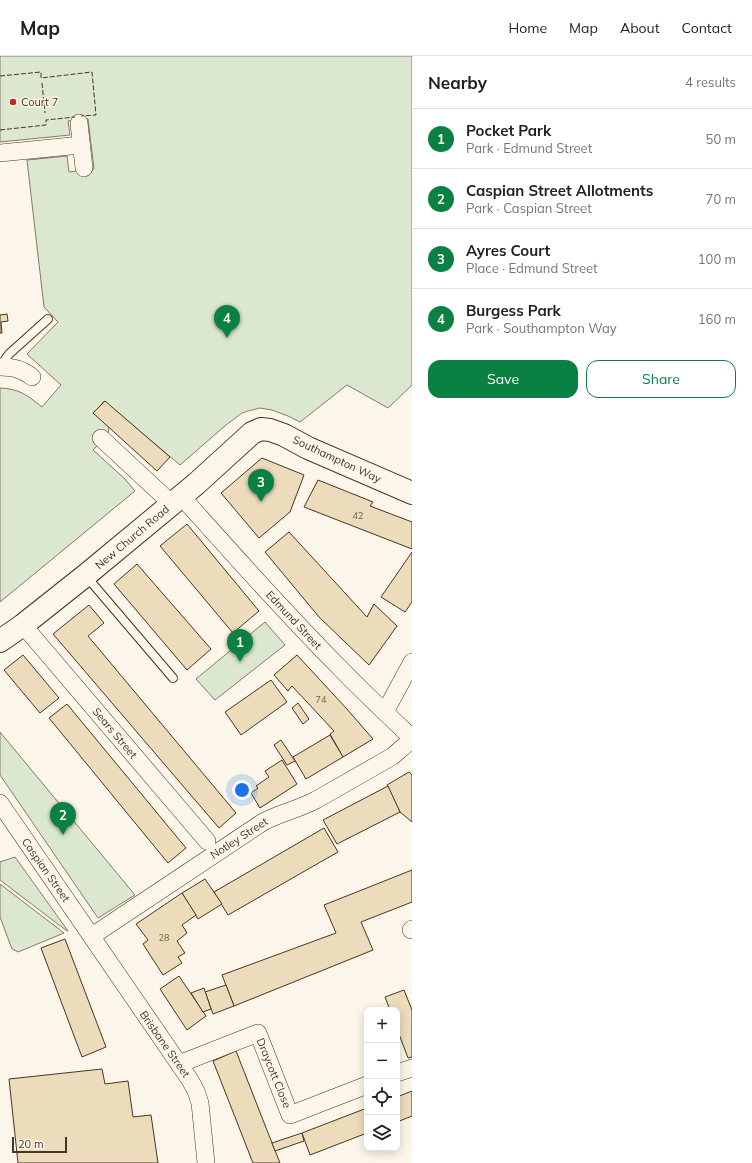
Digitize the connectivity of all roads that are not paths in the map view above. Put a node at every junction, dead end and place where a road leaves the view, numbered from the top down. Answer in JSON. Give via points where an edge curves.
{"nodes":[{"id":1,"x":79,"y":123,"type":"dead end"},
{"id":2,"x":81,"y":144,"type":"junction"},
{"id":3,"x":0,"y":153,"type":"edge"},
{"id":4,"x":84,"y":168,"type":"dead end"},
{"id":5,"x":48,"y":319,"type":"dead end"},
{"id":6,"x":0,"y":367,"type":"edge"},
{"id":7,"x":32,"y":377,"type":"dead end"},
{"id":8,"x":261,"y":428,"type":"joint"},
{"id":9,"x":101,"y":438,"type":"dead end"},
{"id":10,"x":412,"y":493,"type":"edge"},
{"id":11,"x":177,"y":500,"type":"junction"},
{"id":12,"x":86,"y":575,"type":"junction"},
{"id":13,"x":24,"y":625,"type":"junction"},
{"id":14,"x":0,"y":641,"type":"edge"},
{"id":15,"x":412,"y":662,"type":"edge"},
{"id":16,"x":173,"y":678,"type":"dead end"},
{"id":17,"x":385,"y":712,"type":"junction"},
{"id":18,"x":412,"y":739,"type":"edge"},
{"id":19,"x":0,"y":804,"type":"edge"},
{"id":20,"x":207,"y":841,"type":"dead end"},
{"id":21,"x":92,"y":936,"type":"junction"},
{"id":22,"x":179,"y":1064,"type":"junction"},
{"id":23,"x":412,"y":1068,"type":"edge"},
{"id":24,"x":400,"y":1072,"type":"edge"},
{"id":25,"x":364,"y":1086,"type":"edge"},
{"id":26,"x":206,"y":1163,"type":"edge"}],
"edges":[{"from":1,"to":2,"type":"street"},
{"from":2,"to":3,"type":"street"},
{"from":2,"to":4,"type":"street"},
{"from":5,"to":6,"type":"lane","via":[[9,354]]},
{"from":6,"to":7,"type":"street","via":[[13,367]]},
{"from":8,"to":10,"type":"main road","name":"Southampton Way","via":[[284,435]]},
{"from":8,"to":11,"type":"main road","name":"New Church Road","via":[[252,433]]},
{"from":9,"to":11,"type":"street","name":"Edmund Street"},
{"from":11,"to":12,"type":"main road","name":"New Church Road"},
{"from":11,"to":17,"type":"street","name":"Edmund Street","via":[[225,545],[294,620]]},
{"from":12,"to":13,"type":"main road","name":"New Church Road"},
{"from":12,"to":16,"type":"lane"},
{"from":13,"to":14,"type":"main road","name":"New Church Road"},
{"from":13,"to":20,"type":"street","name":"Sears Street"},
{"from":15,"to":17,"type":"street"},
{"from":17,"to":18,"type":"street","name":"Edmund Street"},
{"from":18,"to":21,"type":"street","name":"Notley Street","via":[[393,756],[316,800],[263,822]]},
{"from":19,"to":21,"type":"street","name":"Caspian Street"},
{"from":21,"to":22,"type":"street","name":"Brisbane Street"},
{"from":22,"to":25,"type":"street","name":"Draycott Close","via":[[258,1033],[290,1115]]},
{"from":22,"to":26,"type":"street","name":"Brisbane Street","via":[[193,1085],[200,1103]]},
{"from":23,"to":24,"type":"street"}]}
